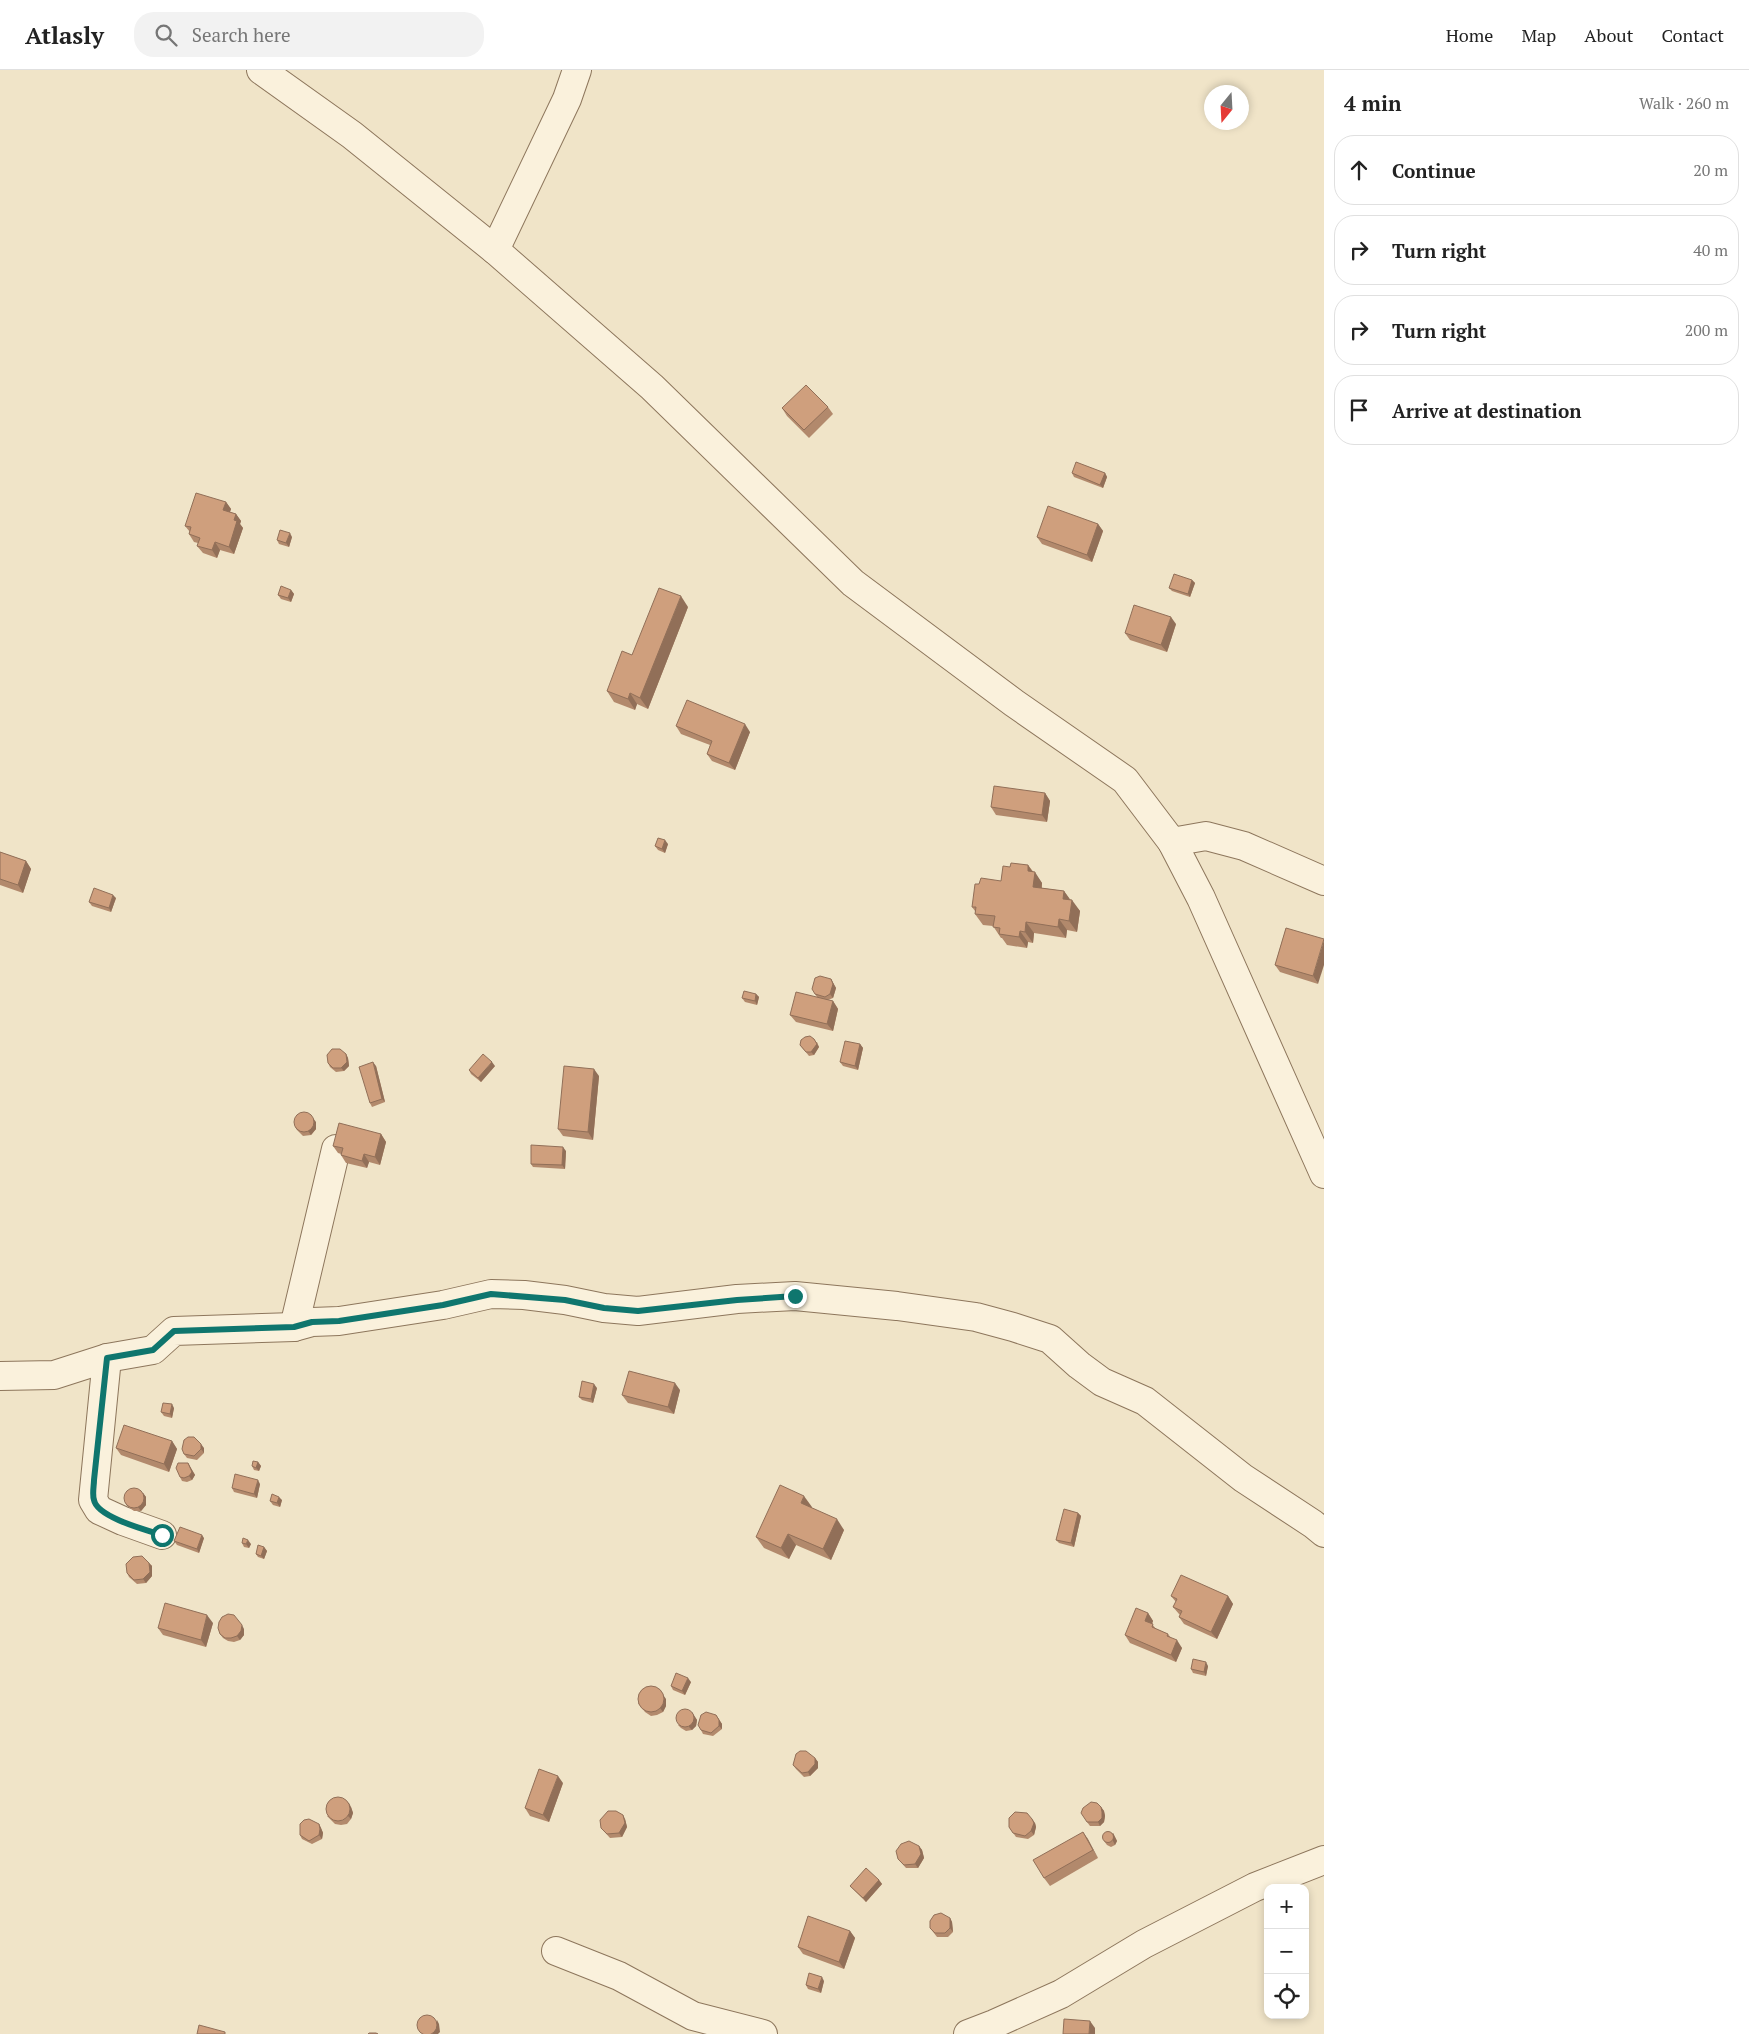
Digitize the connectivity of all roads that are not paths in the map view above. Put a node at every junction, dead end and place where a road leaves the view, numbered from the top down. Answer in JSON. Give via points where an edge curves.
{"nodes":[{"id":1,"x":261,"y":70,"type":"edge"},
{"id":2,"x":577,"y":70,"type":"edge"},
{"id":3,"x":496,"y":250,"type":"junction"},
{"id":4,"x":1172,"y":842,"type":"junction"},
{"id":5,"x":1324,"y":881,"type":"edge"},
{"id":6,"x":336,"y":1149,"type":"edge"},
{"id":7,"x":1324,"y":1174,"type":"edge"},
{"id":8,"x":294,"y":1327,"type":"junction"},
{"id":9,"x":107,"y":1358,"type":"junction"},
{"id":10,"x":0,"y":1376,"type":"edge"},
{"id":11,"x":1324,"y":1533,"type":"edge"},
{"id":12,"x":162,"y":1535,"type":"dead end"},
{"id":13,"x":1324,"y":1860,"type":"edge"},
{"id":14,"x":556,"y":1951,"type":"dead end"},
{"id":15,"x":763,"y":2034,"type":"edge"},
{"id":16,"x":968,"y":2034,"type":"edge"}],
"edges":[{"from":1,"to":3,"type":"street","via":[[352,135]]},
{"from":2,"to":3,"type":"street","via":[[567,99]]},
{"from":3,"to":4,"type":"street","via":[[652,387],[853,583],[1014,703],[1125,780]]},
{"from":4,"to":5,"type":"street","via":[[1206,836],[1244,846]]},
{"from":4,"to":7,"type":"street","via":[[1201,898]]},
{"from":6,"to":8,"type":"street"},
{"from":8,"to":9,"type":"street","via":[[174,1331],[153,1350]]},
{"from":8,"to":11,"type":"street","via":[[443,1305],[491,1294],[532,1296],[638,1311],[795,1296],[976,1317],[1050,1339],[1102,1382],[1145,1401],[1243,1478]]},
{"from":9,"to":10,"type":"street","via":[[54,1375]]},
{"from":9,"to":12,"type":"street","via":[[94,1500],[99,1510]]},
{"from":13,"to":16,"type":"street","via":[[1255,1887],[1144,1944],[1061,1994]]},
{"from":14,"to":15,"type":"street","via":[[619,1976],[693,2016]]}]}
